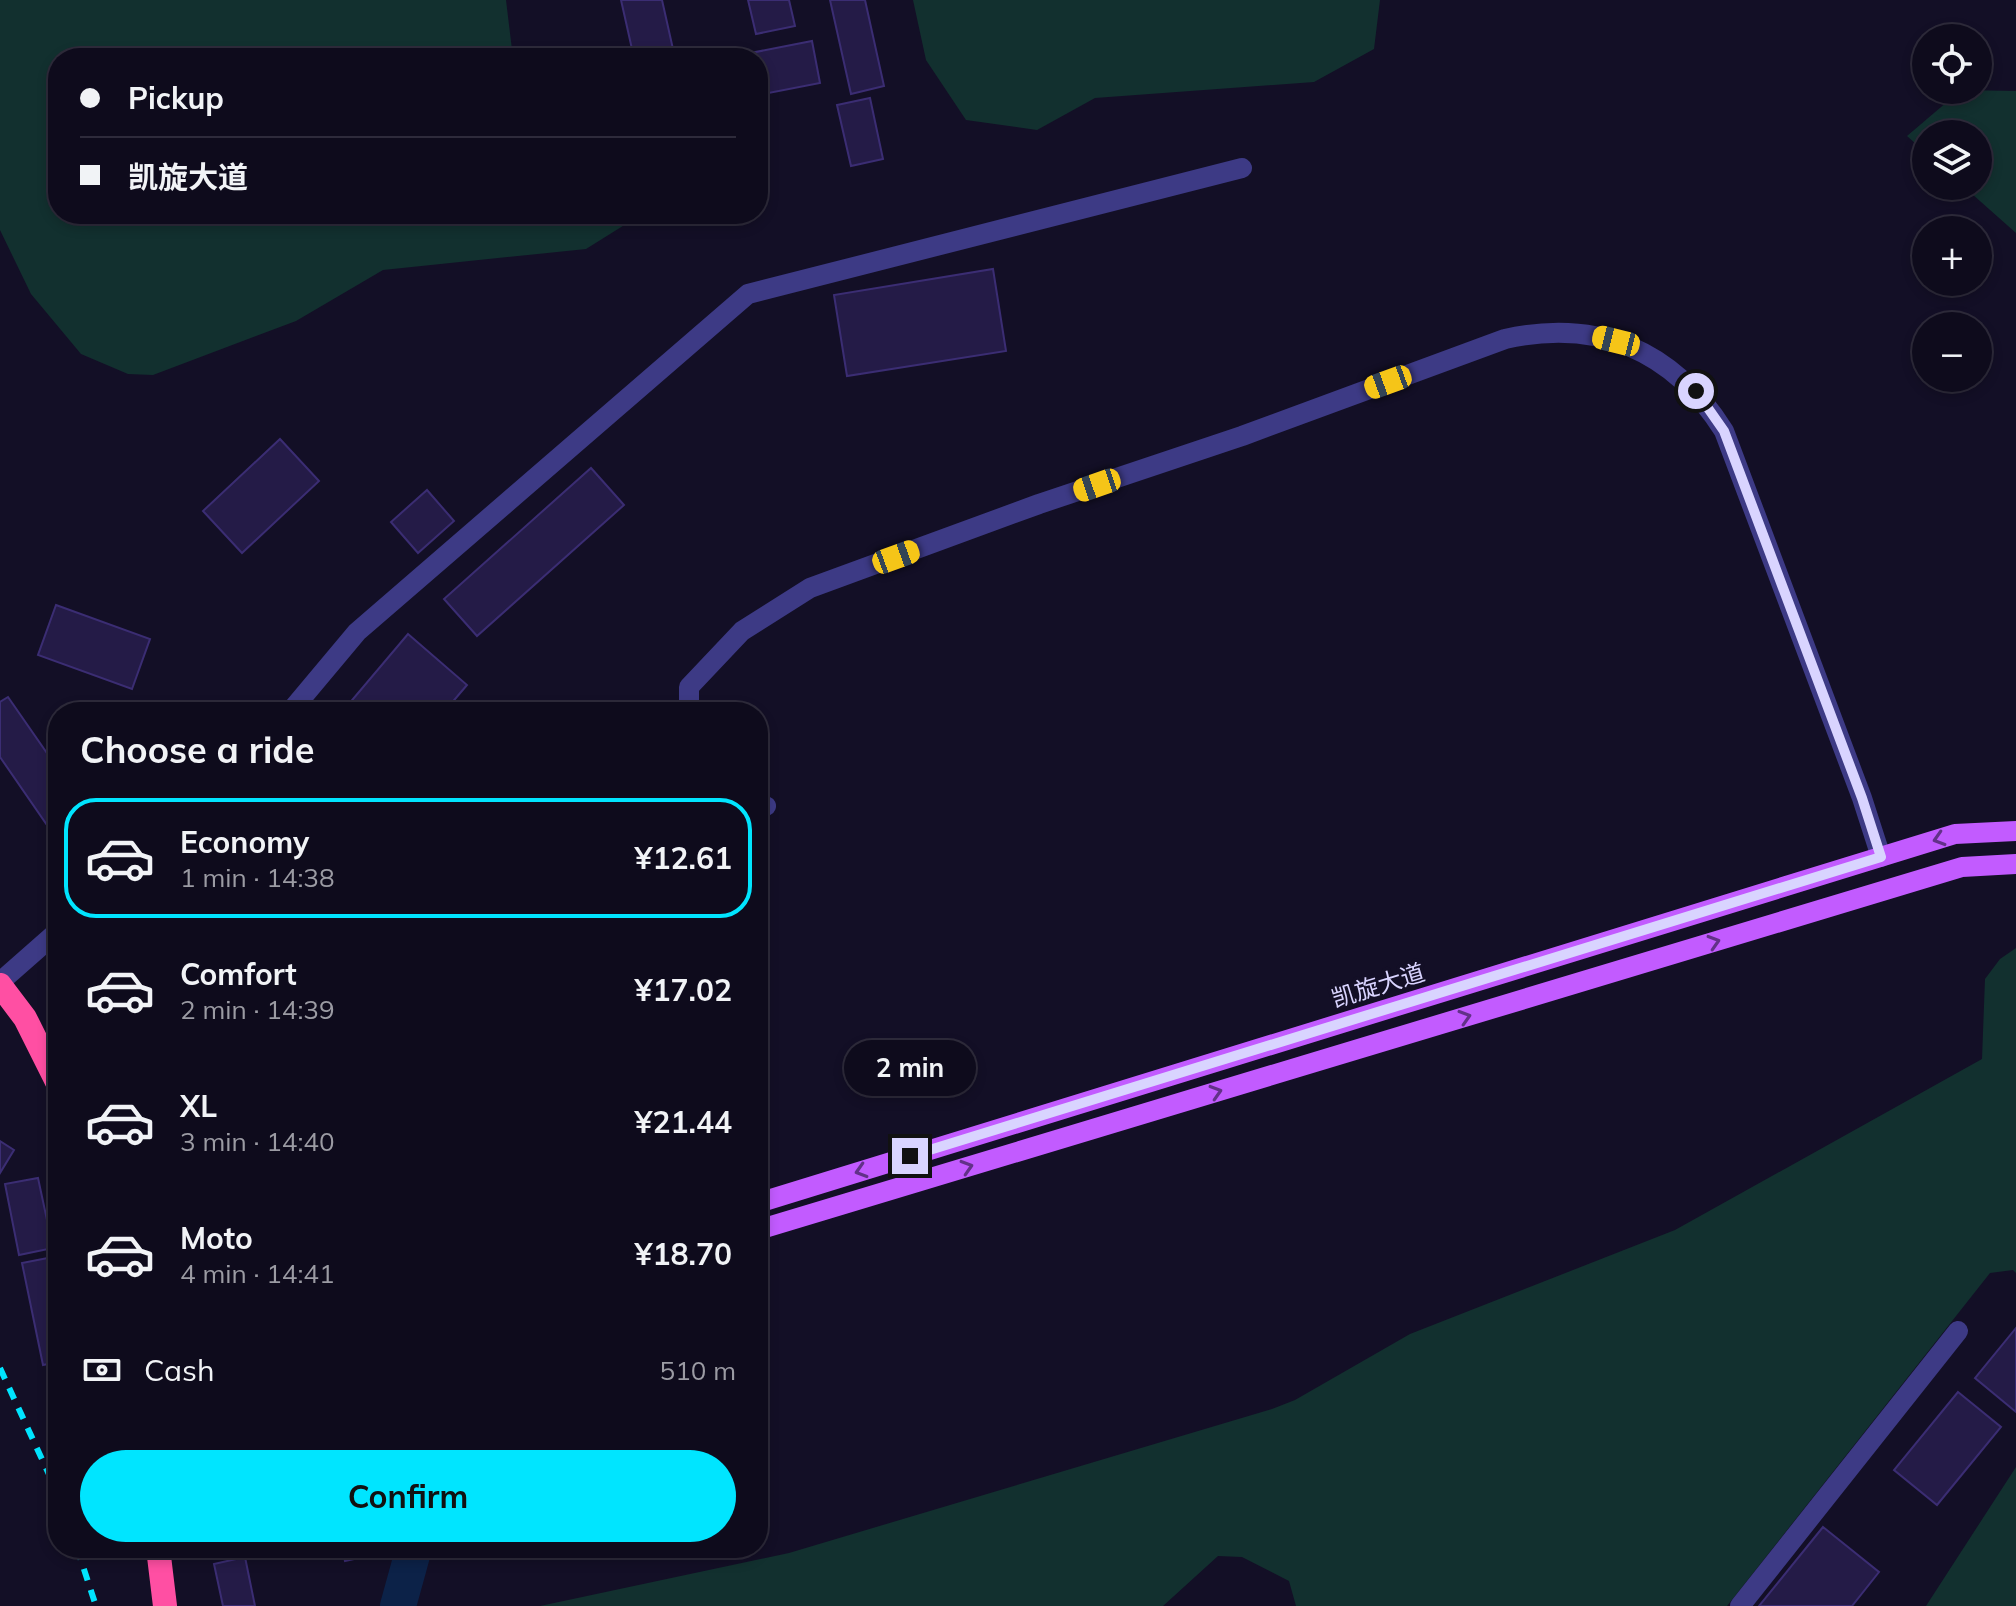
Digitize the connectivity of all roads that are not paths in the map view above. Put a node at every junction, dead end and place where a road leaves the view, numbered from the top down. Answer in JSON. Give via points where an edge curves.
{"nodes":[{"id":1,"x":1242,"y":168,"type":"dead end"},
{"id":2,"x":298,"y":702,"type":"edge"},
{"id":3,"x":689,"y":702,"type":"edge"},
{"id":4,"x":2016,"y":831,"type":"edge"},
{"id":5,"x":1881,"y":857,"type":"junction"},
{"id":6,"x":2016,"y":864,"type":"edge"},
{"id":7,"x":48,"y":940,"type":"edge"},
{"id":8,"x":0,"y":984,"type":"edge"},
{"id":9,"x":48,"y":1064,"type":"edge"},
{"id":10,"x":768,"y":1200,"type":"edge"},
{"id":11,"x":768,"y":1227,"type":"edge"},
{"id":12,"x":1958,"y":1331,"type":"dead end"},
{"id":13,"x":159,"y":1558,"type":"edge"},
{"id":14,"x":165,"y":1606,"type":"edge"},
{"id":15,"x":1740,"y":1606,"type":"edge"}],
"edges":[{"from":1,"to":2,"type":"street","via":[[748,294],[357,632]]},
{"from":3,"to":5,"type":"street","via":[[689,687],[742,631],[810,588],[1505,339],[1572,332],[1616,341],[1658,360],[1696,391],[1724,431]]},
{"from":4,"to":5,"type":"main road","name":"凯旋大道","one_way":true,"via":[[1955,834]]},
{"from":5,"to":10,"type":"main road","name":"凯旋大道","one_way":true},
{"from":11,"to":6,"type":"main road","one_way":true,"via":[[1962,867]]},
{"from":7,"to":8,"type":"street"},
{"from":8,"to":9,"type":"highway"},
{"from":12,"to":15,"type":"street"},
{"from":13,"to":14,"type":"highway"}]}
